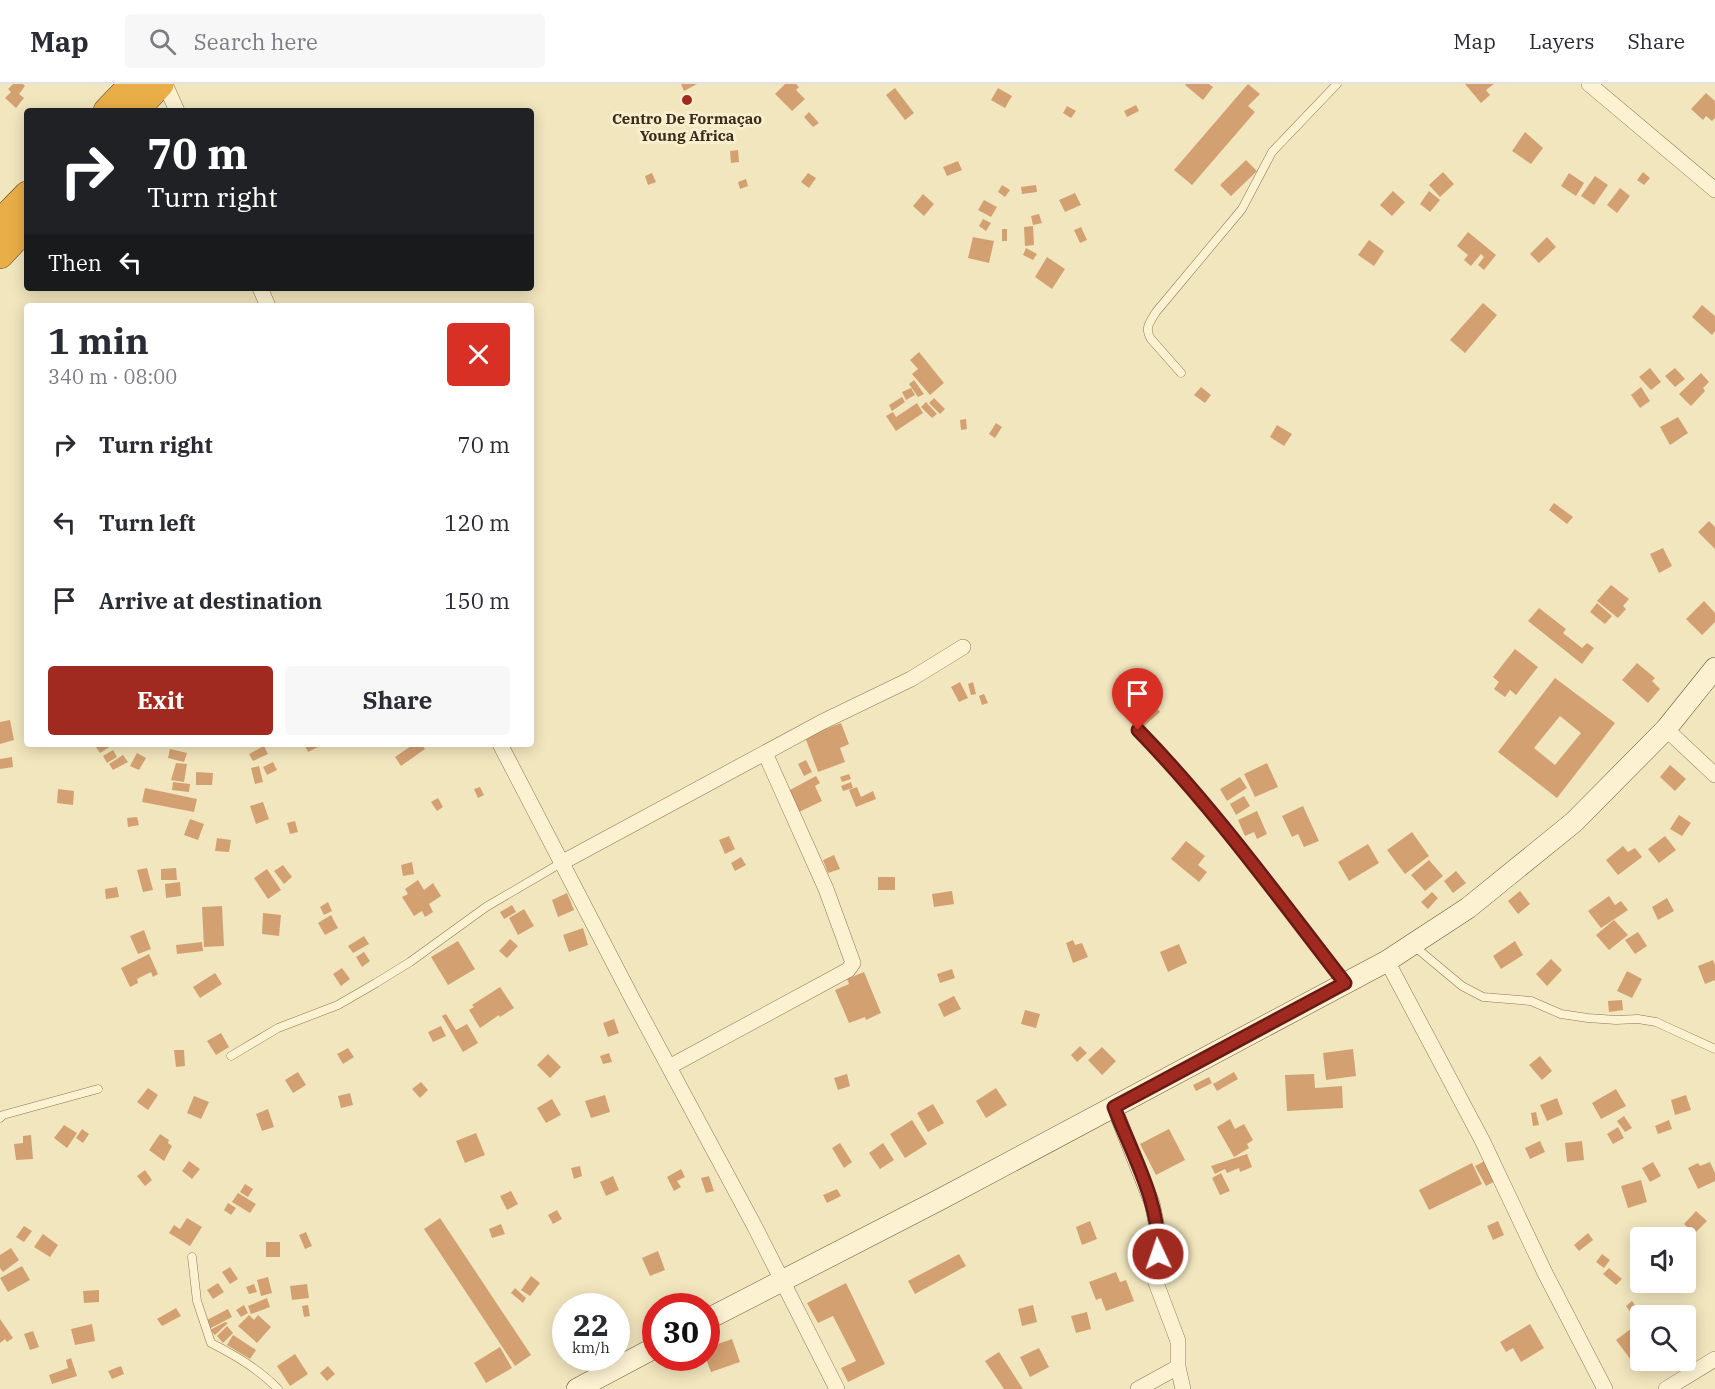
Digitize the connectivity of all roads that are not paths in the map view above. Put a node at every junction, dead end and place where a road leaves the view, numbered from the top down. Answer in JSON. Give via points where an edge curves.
{"nodes":[{"id":1,"x":133,"y":84,"type":"edge"},
{"id":2,"x":160,"y":84,"type":"edge"},
{"id":3,"x":165,"y":84,"type":"edge"},
{"id":4,"x":1337,"y":84,"type":"edge"},
{"id":5,"x":1589,"y":84,"type":"edge"},
{"id":6,"x":110,"y":108,"type":"edge"},
{"id":7,"x":138,"y":108,"type":"edge"},
{"id":8,"x":176,"y":108,"type":"edge"},
{"id":9,"x":1715,"y":190,"type":"edge"},
{"id":10,"x":24,"y":198,"type":"edge"},
{"id":11,"x":0,"y":223,"type":"edge"},
{"id":12,"x":24,"y":229,"type":"edge"},
{"id":13,"x":0,"y":255,"type":"edge"},
{"id":14,"x":1181,"y":373,"type":"dead end"},
{"id":15,"x":963,"y":647,"type":"dead end"},
{"id":16,"x":1715,"y":668,"type":"edge"},
{"id":17,"x":1666,"y":729,"type":"junction"},
{"id":18,"x":1138,"y":730,"type":"dead end"},
{"id":19,"x":502,"y":747,"type":"edge"},
{"id":20,"x":765,"y":753,"type":"junction"},
{"id":21,"x":1715,"y":775,"type":"edge"},
{"id":22,"x":561,"y":863,"type":"junction"},
{"id":23,"x":1412,"y":944,"type":"junction"},
{"id":24,"x":1387,"y":961,"type":"junction"},
{"id":25,"x":1345,"y":983,"type":"junction"},
{"id":26,"x":1715,"y":1049,"type":"edge"},
{"id":27,"x":231,"y":1056,"type":"dead end"},
{"id":28,"x":669,"y":1067,"type":"junction"},
{"id":29,"x":98,"y":1089,"type":"dead end"},
{"id":30,"x":1114,"y":1107,"type":"junction"},
{"id":31,"x":0,"y":1118,"type":"edge"},
{"id":32,"x":192,"y":1257,"type":"dead end"},
{"id":33,"x":781,"y":1280,"type":"junction"},
{"id":34,"x":720,"y":1313,"type":"edge"},
{"id":35,"x":642,"y":1354,"type":"edge"},
{"id":36,"x":1715,"y":1359,"type":"edge"},
{"id":37,"x":1178,"y":1367,"type":"junction"},
{"id":38,"x":278,"y":1389,"type":"edge"},
{"id":39,"x":577,"y":1389,"type":"edge"},
{"id":40,"x":837,"y":1389,"type":"edge"},
{"id":41,"x":1138,"y":1389,"type":"edge"},
{"id":42,"x":1182,"y":1389,"type":"edge"},
{"id":43,"x":1605,"y":1389,"type":"edge"},
{"id":44,"x":1666,"y":1389,"type":"edge"}],
"edges":[{"from":1,"to":6,"type":"highway"},
{"from":2,"to":7,"type":"highway"},
{"from":3,"to":8,"type":"street"},
{"from":4,"to":14,"type":"lane","via":[[1272,152],[1242,209],[1147,326],[1151,339]]},
{"from":5,"to":9,"type":"street"},
{"from":10,"to":11,"type":"highway"},
{"from":12,"to":13,"type":"highway"},
{"from":15,"to":20,"type":"street","via":[[911,679]]},
{"from":16,"to":17,"type":"main road"},
{"from":17,"to":21,"type":"street"},
{"from":17,"to":23,"type":"main road","via":[[1574,822],[1468,908]]},
{"from":18,"to":25,"type":"lane","via":[[1189,786]]},
{"from":19,"to":22,"type":"street"},
{"from":20,"to":22,"type":"street"},
{"from":20,"to":28,"type":"street","via":[[826,889],[854,963],[848,970]]},
{"from":22,"to":27,"type":"lane","via":[[486,907],[376,983],[338,1005],[278,1028]]},
{"from":22,"to":28,"type":"street"},
{"from":23,"to":24,"type":"main road"},
{"from":23,"to":26,"type":"lane","via":[[1462,986],[1483,997],[1531,1001],[1561,1014],[1588,1018],[1656,1022]]},
{"from":24,"to":25,"type":"main road"},
{"from":24,"to":43,"type":"street","via":[[1482,1140]]},
{"from":25,"to":30,"type":"main road"},
{"from":28,"to":33,"type":"street"},
{"from":29,"to":31,"type":"lane"},
{"from":30,"to":33,"type":"main road"},
{"from":30,"to":37,"type":"street","via":[[1152,1203],[1159,1236],[1155,1280],[1178,1341]]},
{"from":32,"to":38,"type":"lane","via":[[197,1301],[211,1343],[256,1369]]},
{"from":33,"to":34,"type":"main road"},
{"from":33,"to":40,"type":"street"},
{"from":35,"to":39,"type":"main road"},
{"from":36,"to":44,"type":"street"},
{"from":37,"to":41,"type":"street"},
{"from":37,"to":42,"type":"street"}]}
